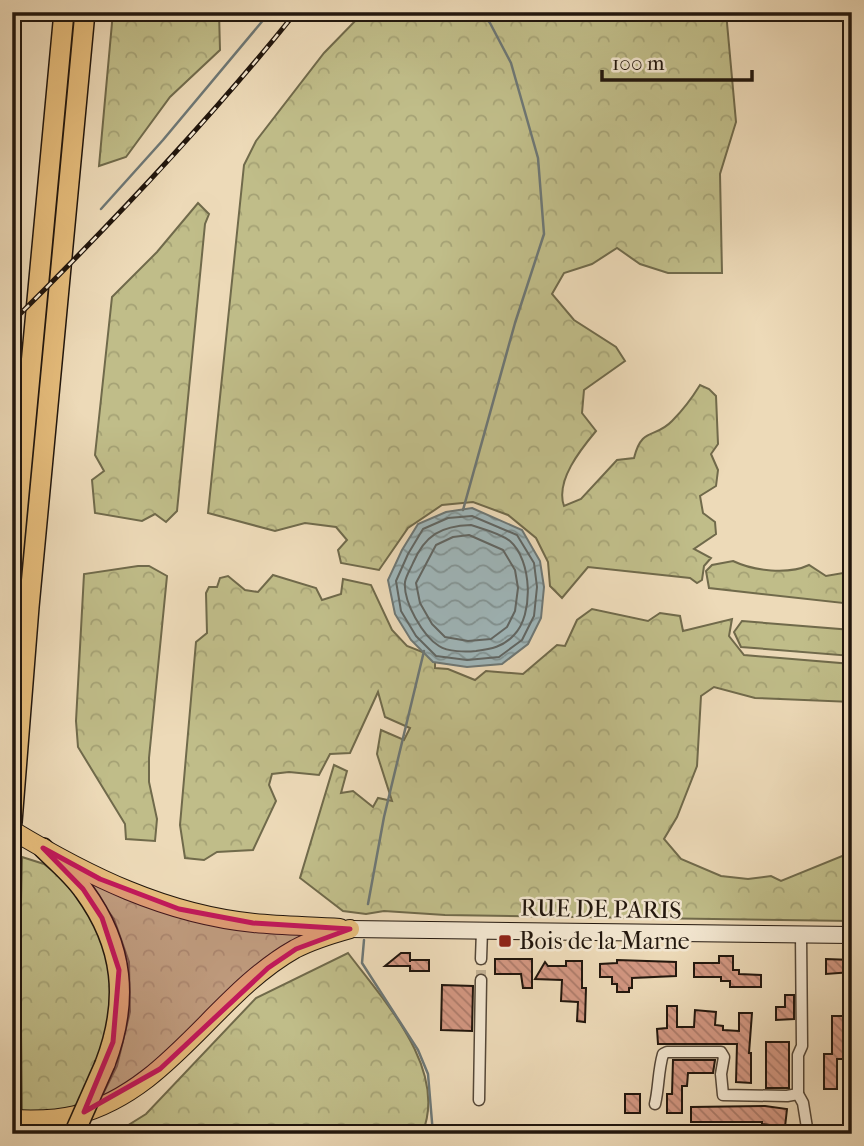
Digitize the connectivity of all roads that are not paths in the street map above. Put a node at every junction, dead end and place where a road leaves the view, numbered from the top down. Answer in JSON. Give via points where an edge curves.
{"nodes":[{"id":1,"x":64,"y":12,"type":"edge"},
{"id":2,"x":85,"y":12,"type":"edge"},
{"id":3,"x":12,"y":568,"type":"edge"},
{"id":4,"x":12,"y":822,"type":"edge"},
{"id":5,"x":12,"y":830,"type":"edge"},
{"id":6,"x":43,"y":848,"type":"junction"},
{"id":7,"x":350,"y":929,"type":"junction"},
{"id":8,"x":482,"y":930,"type":"junction"},
{"id":9,"x":801,"y":934,"type":"junction"},
{"id":10,"x":852,"y":935,"type":"edge"},
{"id":11,"x":481,"y":959,"type":"tunnel mouth"},
{"id":12,"x":481,"y":980,"type":"tunnel mouth"},
{"id":13,"x":798,"y":1094,"type":"junction"},
{"id":14,"x":479,"y":1100,"type":"dead end"},
{"id":15,"x":655,"y":1104,"type":"dead end"},
{"id":16,"x":12,"y":1119,"type":"edge"},
{"id":17,"x":74,"y":1134,"type":"edge"},
{"id":18,"x":808,"y":1134,"type":"edge"}],
"edges":[{"from":1,"to":3,"type":"highway"},
{"from":2,"to":4,"type":"highway"},
{"from":5,"to":6,"type":"main road"},
{"from":6,"to":7,"type":"main road","via":[[120,888],[179,909],[253,923]]},
{"from":6,"to":17,"type":"highway","bridge":true,"via":[[83,889],[111,937],[119,970],[119,1018],[105,1064]]},
{"from":7,"to":8,"type":"main road","name":"RUE DE PARIS"},
{"from":7,"to":16,"type":"main road","via":[[296,949],[268,968],[160,1069],[119,1097],[77,1115]]},
{"from":8,"to":9,"type":"main road","name":"RUE DE PARIS"},
{"from":8,"to":11,"type":"street"},
{"from":9,"to":10,"type":"main road","name":"RUE DE PARIS"},
{"from":9,"to":13,"type":"street"},
{"from":12,"to":14,"type":"street"},
{"from":13,"to":15,"type":"street","via":[[723,1096],[724,1056],[720,1052],[667,1052],[660,1061]]},
{"from":13,"to":18,"type":"street"}]}
